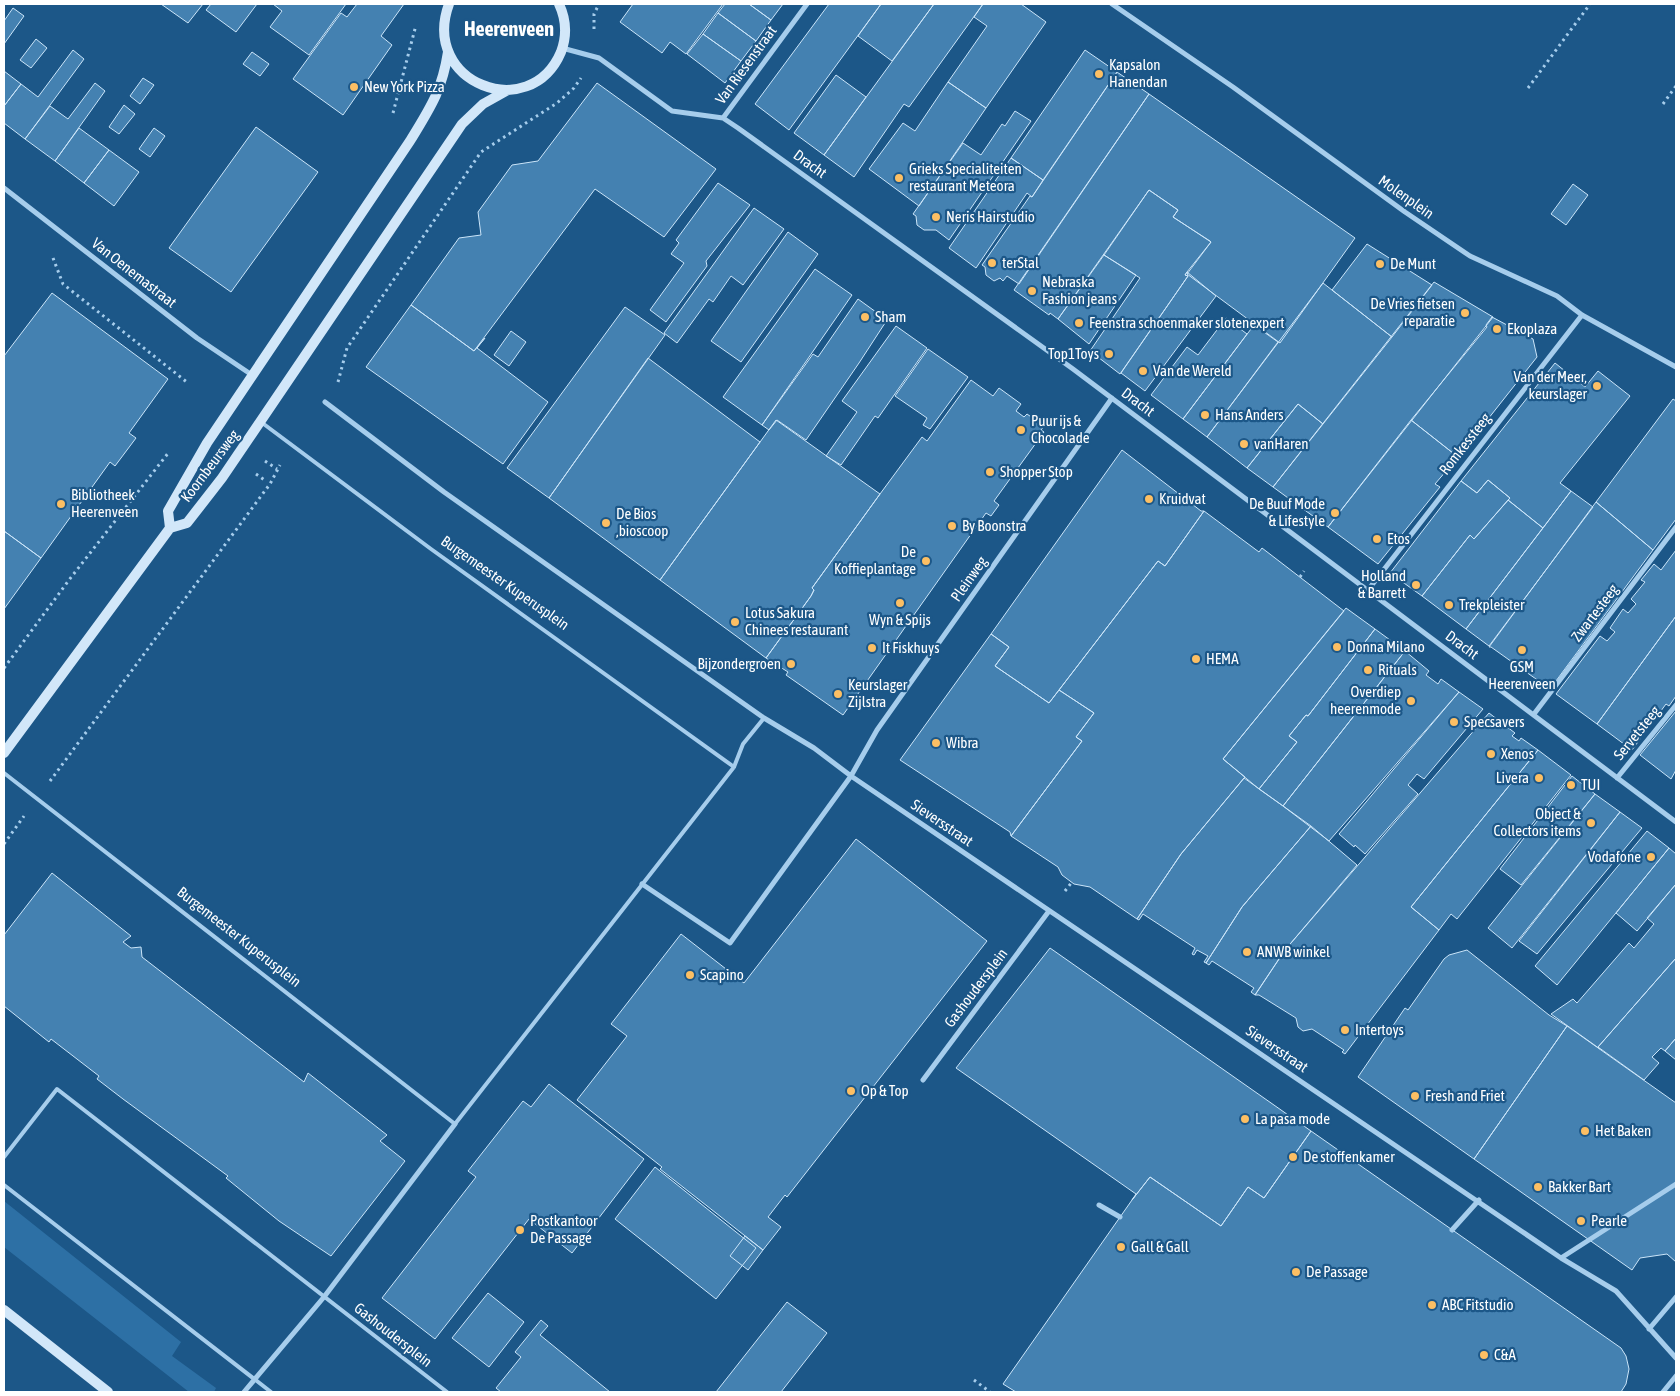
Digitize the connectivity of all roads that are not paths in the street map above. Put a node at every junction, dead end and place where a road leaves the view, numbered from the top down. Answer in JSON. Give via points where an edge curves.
{"nodes":[{"id":1,"x":450,"y":4,"type":"edge"},
{"id":2,"x":807,"y":4,"type":"edge"},
{"id":3,"x":1112,"y":4,"type":"edge"},
{"id":4,"x":562,"y":6,"type":"edge"},
{"id":5,"x":562,"y":48,"type":"junction"},
{"id":6,"x":448,"y":52,"type":"junction"},
{"id":7,"x":508,"y":90,"type":"junction"},
{"id":8,"x":723,"y":118,"type":"junction"},
{"id":9,"x":4,"y":188,"type":"edge"},
{"id":10,"x":1582,"y":314,"type":"junction"},
{"id":11,"x":1676,"y":367,"type":"edge"},
{"id":12,"x":252,"y":375,"type":"junction"},
{"id":13,"x":1112,"y":398,"type":"junction"},
{"id":14,"x":325,"y":402,"type":"road end"},
{"id":15,"x":261,"y":422,"type":"junction"},
{"id":16,"x":1676,"y":527,"type":"edge"},
{"id":17,"x":170,"y":528,"type":"junction"},
{"id":18,"x":1368,"y":590,"type":"junction"},
{"id":19,"x":1676,"y":705,"type":"edge"},
{"id":20,"x":1534,"y":714,"type":"junction"},
{"id":21,"x":764,"y":718,"type":"junction"},
{"id":22,"x":4,"y":753,"type":"edge"},
{"id":23,"x":734,"y":767,"type":"junction"},
{"id":24,"x":4,"y":773,"type":"edge"},
{"id":25,"x":851,"y":776,"type":"junction"},
{"id":26,"x":1617,"y":778,"type":"junction"},
{"id":27,"x":1676,"y":822,"type":"edge"},
{"id":28,"x":642,"y":884,"type":"junction"},
{"id":29,"x":1049,"y":910,"type":"junction"},
{"id":30,"x":923,"y":1080,"type":"dead end"},
{"id":31,"x":455,"y":1124,"type":"junction"},
{"id":32,"x":4,"y":1157,"type":"edge"},
{"id":33,"x":1676,"y":1184,"type":"edge"},
{"id":34,"x":4,"y":1185,"type":"edge"},
{"id":35,"x":1479,"y":1200,"type":"junction"},
{"id":36,"x":1099,"y":1205,"type":"dead end"},
{"id":37,"x":1120,"y":1217,"type":"dead end"},
{"id":38,"x":1452,"y":1230,"type":"dead end"},
{"id":39,"x":1561,"y":1258,"type":"junction"},
{"id":40,"x":324,"y":1297,"type":"junction"},
{"id":41,"x":1676,"y":1297,"type":"edge"},
{"id":42,"x":4,"y":1310,"type":"edge"},
{"id":43,"x":1649,"y":1329,"type":"junction"},
{"id":44,"x":1676,"y":1358,"type":"edge"},
{"id":45,"x":1676,"y":1376,"type":"edge"},
{"id":46,"x":254,"y":1380,"type":"junction"},
{"id":47,"x":108,"y":1392,"type":"edge"},
{"id":48,"x":244,"y":1392,"type":"edge"},
{"id":49,"x":271,"y":1392,"type":"edge"},
{"id":50,"x":447,"y":1392,"type":"edge"},
{"id":51,"x":1663,"y":1392,"type":"edge"}],
"edges":[{"from":1,"to":6,"type":"main road","via":[[444,32]]},
{"from":2,"to":8,"type":"street","name":"Van Riesenstraat"},
{"from":3,"to":10,"type":"street","name":"Molenplein","via":[[1470,256],[1557,296]]},
{"from":4,"to":5,"type":"main road","via":[[565,30]]},
{"from":5,"to":7,"type":"main road","via":[[542,77],[532,84]]},
{"from":5,"to":8,"type":"street","name":"Dracht","via":[[599,58],[672,111]]},
{"from":6,"to":7,"type":"main road","via":[[462,73],[472,80],[489,88]]},
{"from":6,"to":12,"type":"main road","name":"Koornbeursweg","via":[[444,79],[427,114]]},
{"from":7,"to":15,"type":"main road","name":"Koornbeursweg","via":[[471,114],[455,133]]},
{"from":8,"to":13,"type":"street","name":"Dracht"},
{"from":9,"to":12,"type":"street","name":"Van Oenemastraat","via":[[197,338]]},
{"from":10,"to":11,"type":"street","name":"Molenplein"},
{"from":10,"to":18,"type":"street","name":"Romkessteeg"},
{"from":12,"to":17,"type":"main road","name":"Koornbeursweg","via":[[197,459],[168,511]]},
{"from":13,"to":18,"type":"street","name":"Dracht"},
{"from":13,"to":25,"type":"street","name":"Pleinweg","via":[[876,730]]},
{"from":14,"to":21,"type":"street","via":[[444,492]]},
{"from":15,"to":17,"type":"main road","name":"Koornbeursweg","via":[[187,522]]},
{"from":15,"to":23,"type":"lane","name":"Burgemeester Kuperusplein"},
{"from":16,"to":20,"type":"street","name":"Zwartesteeg"},
{"from":17,"to":22,"type":"main road"},
{"from":18,"to":20,"type":"street","name":"Dracht"},
{"from":19,"to":26,"type":"street","name":"Servetsteeg"},
{"from":20,"to":26,"type":"street","name":"Dracht"},
{"from":21,"to":23,"type":"lane","via":[[743,744]]},
{"from":21,"to":25,"type":"street","via":[[814,748]]},
{"from":23,"to":28,"type":"lane"},
{"from":24,"to":31,"type":"lane","name":"Burgemeester Kuperusplein"},
{"from":25,"to":28,"type":"street","via":[[730,943]]},
{"from":25,"to":29,"type":"street","name":"Sieversstraat"},
{"from":26,"to":27,"type":"street","name":"Dracht"},
{"from":28,"to":31,"type":"lane"},
{"from":29,"to":30,"type":"street","name":"Gashoudersplein"},
{"from":29,"to":35,"type":"street","name":"Sieversstraat"},
{"from":31,"to":40,"type":"street"},
{"from":32,"to":40,"type":"lane","via":[[58,1090]]},
{"from":33,"to":39,"type":"street"},
{"from":34,"to":46,"type":"lane"},
{"from":35,"to":38,"type":"street"},
{"from":35,"to":39,"type":"street","name":"Sieversstraat"},
{"from":36,"to":37,"type":"street"},
{"from":39,"to":43,"type":"street","name":"Sieversstraat","via":[[1616,1291]]},
{"from":40,"to":46,"type":"street"},
{"from":40,"to":50,"type":"lane","name":"Gashoudersplein"},
{"from":41,"to":43,"type":"street"},
{"from":42,"to":47,"type":"main road"},
{"from":43,"to":44,"type":"street","name":"Sieversstraat"},
{"from":45,"to":51,"type":"street"},
{"from":46,"to":48,"type":"street"},
{"from":46,"to":49,"type":"lane"}]}
